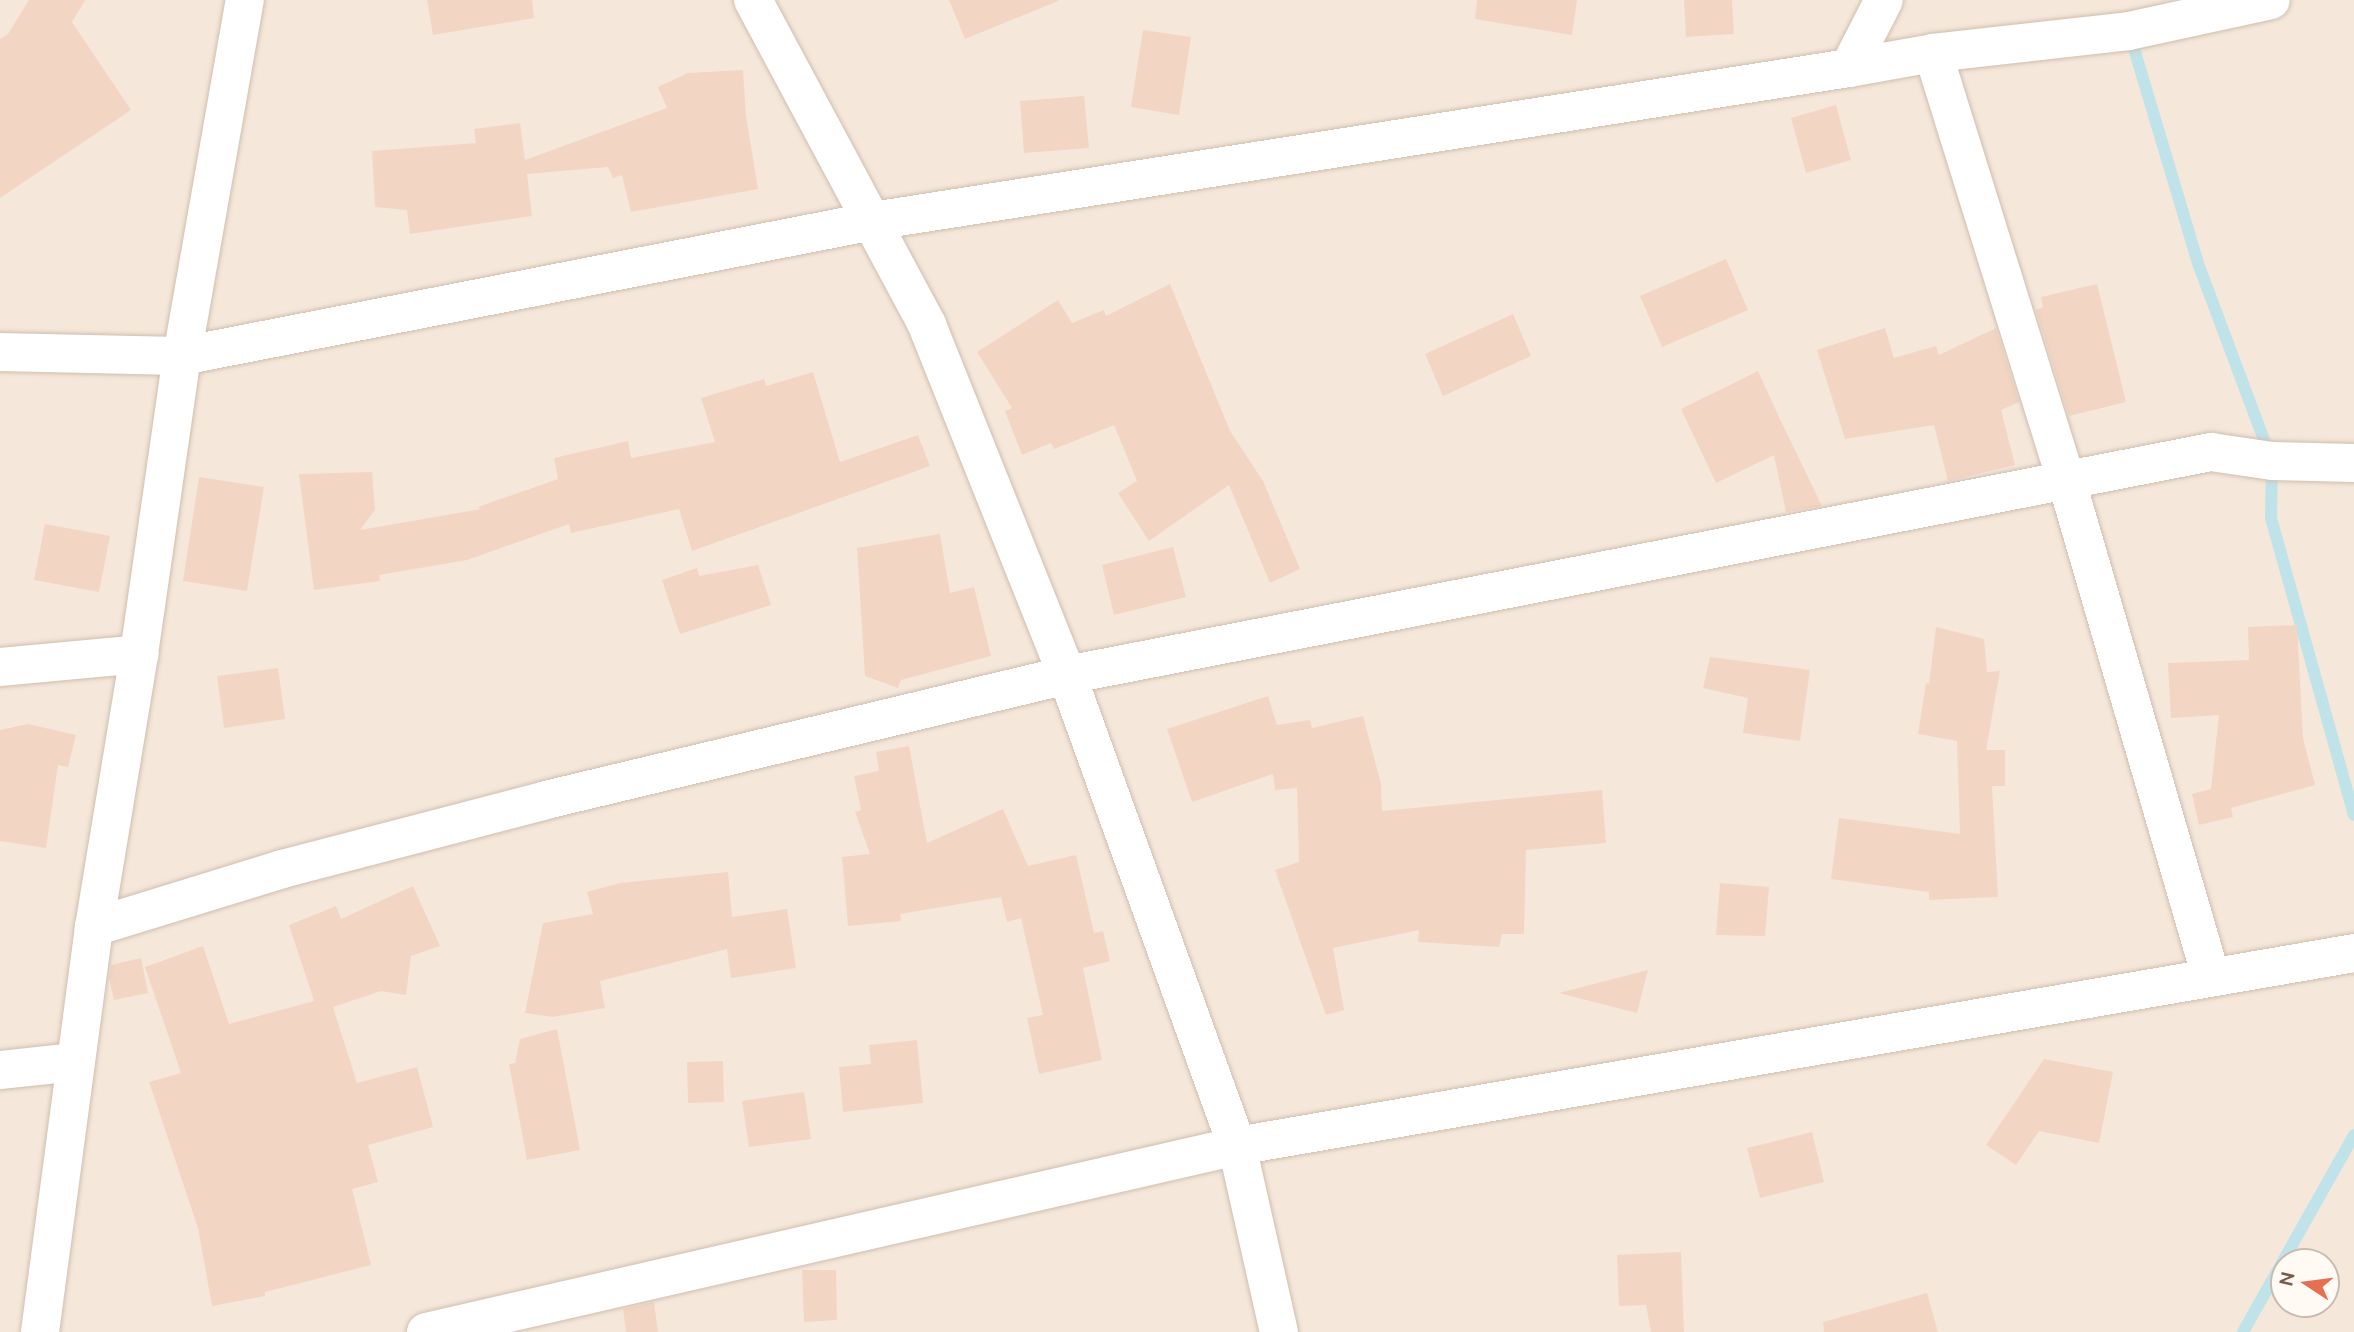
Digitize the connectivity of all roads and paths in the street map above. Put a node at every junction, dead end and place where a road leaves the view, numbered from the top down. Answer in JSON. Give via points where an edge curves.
{"nodes":[{"id":1,"x":245,"y":0,"type":"edge"},
{"id":2,"x":753,"y":0,"type":"edge"},
{"id":3,"x":1884,"y":0,"type":"edge"},
{"id":4,"x":2271,"y":0,"type":"edge"},
{"id":5,"x":1933,"y":53,"type":"junction"},
{"id":6,"x":1849,"y":68,"type":"junction"},
{"id":7,"x":873,"y":221,"type":"junction"},
{"id":8,"x":0,"y":352,"type":"edge"},
{"id":9,"x":182,"y":356,"type":"junction"},
{"id":10,"x":2354,"y":463,"type":"edge"},
{"id":11,"x":2066,"y":479,"type":"junction"},
{"id":12,"x":139,"y":654,"type":"junction"},
{"id":13,"x":0,"y":667,"type":"edge"},
{"id":14,"x":1067,"y":675,"type":"junction"},
{"id":15,"x":94,"y":928,"type":"junction"},
{"id":16,"x":2354,"y":953,"type":"edge"},
{"id":17,"x":2211,"y":977,"type":"junction"},
{"id":18,"x":75,"y":1062,"type":"junction"},
{"id":19,"x":0,"y":1070,"type":"edge"},
{"id":20,"x":1237,"y":1146,"type":"junction"},
{"id":21,"x":40,"y":1332,"type":"edge"},
{"id":22,"x":426,"y":1332,"type":"edge"},
{"id":23,"x":1279,"y":1332,"type":"edge"}],
"edges":[{"from":1,"to":9,"type":"street"},
{"from":2,"to":7,"type":"street"},
{"from":3,"to":6,"type":"street"},
{"from":4,"to":5,"type":"street","via":[[2129,31]]},
{"from":5,"to":6,"type":"street"},
{"from":5,"to":11,"type":"street"},
{"from":6,"to":7,"type":"street"},
{"from":7,"to":9,"type":"street"},
{"from":7,"to":14,"type":"street","via":[[927,326]]},
{"from":8,"to":9,"type":"street"},
{"from":9,"to":12,"type":"street"},
{"from":10,"to":11,"type":"street","via":[[2272,461],[2211,452]]},
{"from":11,"to":14,"type":"street"},
{"from":11,"to":17,"type":"street"},
{"from":12,"to":13,"type":"street"},
{"from":12,"to":15,"type":"street"},
{"from":14,"to":15,"type":"street","via":[[308,862]]},
{"from":14,"to":20,"type":"street"},
{"from":15,"to":18,"type":"street"},
{"from":16,"to":17,"type":"street"},
{"from":17,"to":20,"type":"street"},
{"from":18,"to":19,"type":"street"},
{"from":18,"to":21,"type":"street"},
{"from":20,"to":22,"type":"street"},
{"from":20,"to":23,"type":"street"}]}
